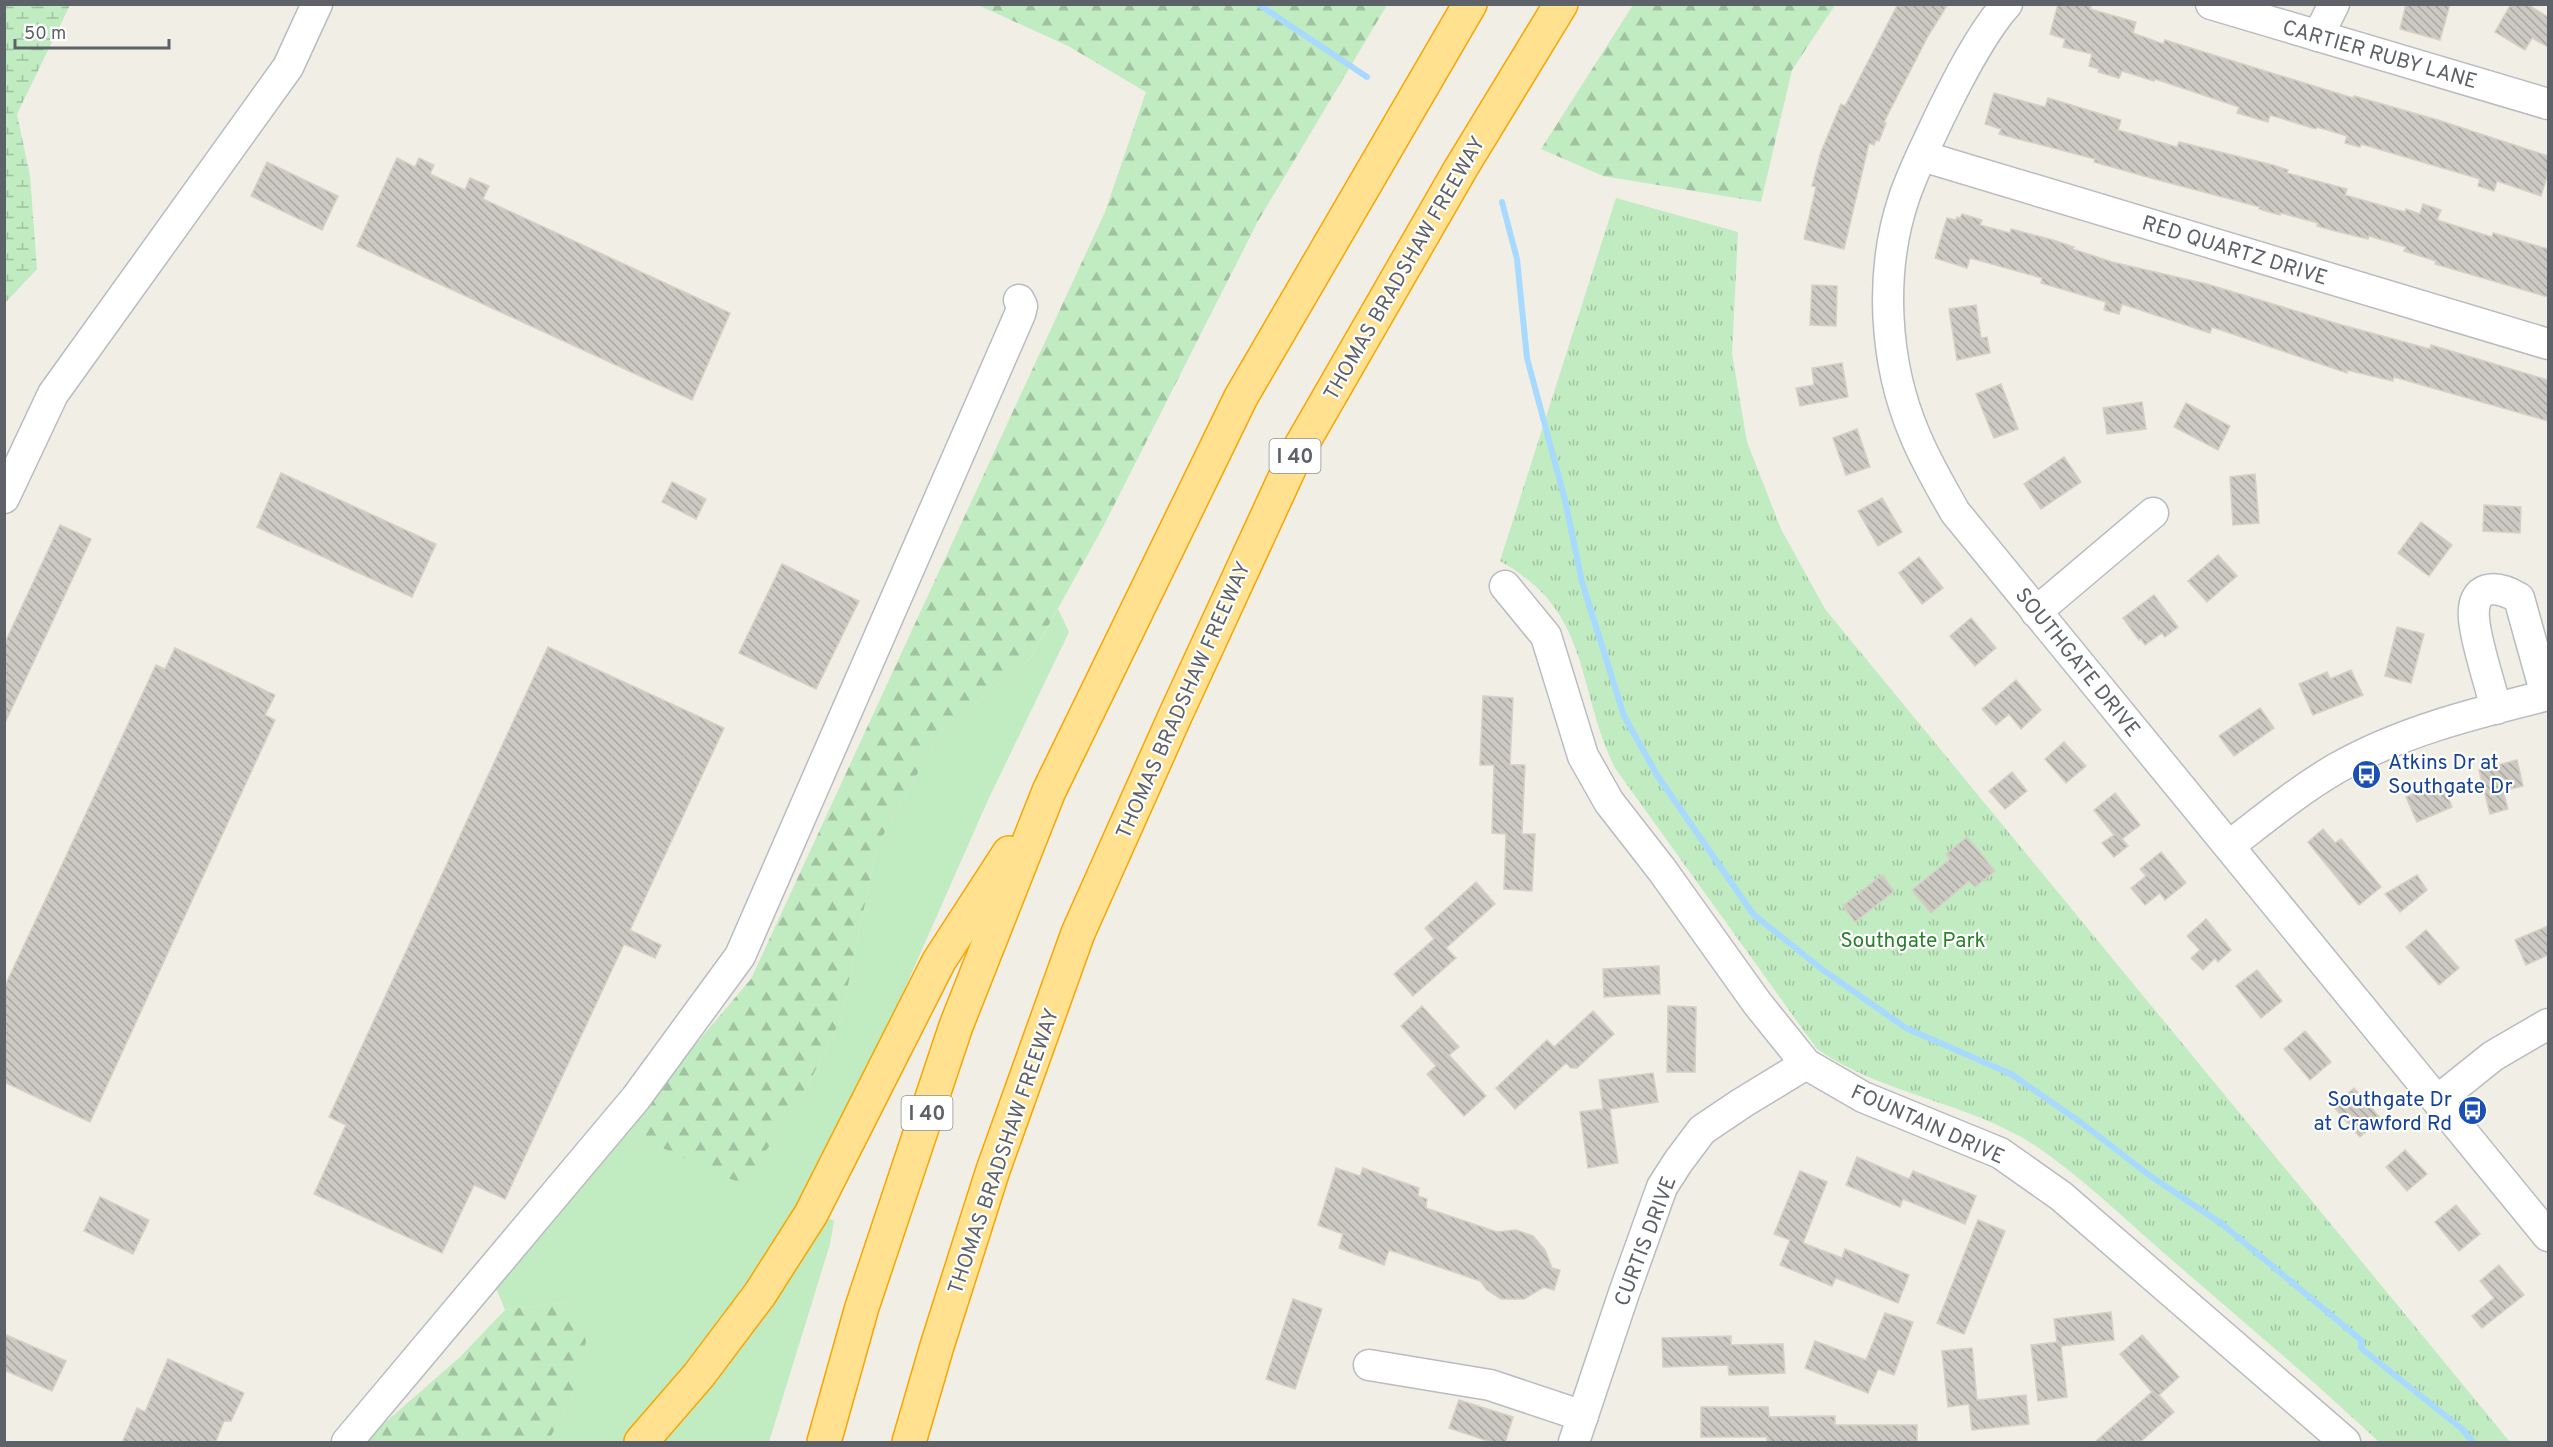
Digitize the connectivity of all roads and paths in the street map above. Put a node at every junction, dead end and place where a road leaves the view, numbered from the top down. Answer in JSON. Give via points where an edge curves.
{"nodes":[{"id":1,"x":317,"y":4,"type":"edge"},
{"id":2,"x":1470,"y":4,"type":"edge"},
{"id":3,"x":1561,"y":4,"type":"edge"},
{"id":4,"x":2007,"y":4,"type":"edge"},
{"id":5,"x":2211,"y":4,"type":"edge"},
{"id":6,"x":2334,"y":4,"type":"edge"},
{"id":7,"x":2318,"y":36,"type":"junction"},
{"id":8,"x":2548,"y":104,"type":"edge"},
{"id":9,"x":1922,"y":156,"type":"junction"},
{"id":10,"x":1019,"y":300,"type":"dead end"},
{"id":11,"x":2548,"y":344,"type":"edge"},
{"id":12,"x":4,"y":498,"type":"edge"},
{"id":13,"x":2153,"y":513,"type":"dead end"},
{"id":14,"x":1504,"y":586,"type":"dead end"},
{"id":15,"x":2036,"y":612,"type":"junction"},
{"id":16,"x":2547,"y":695,"type":"edge"},
{"id":17,"x":2496,"y":709,"type":"junction"},
{"id":18,"x":1049,"y":791,"type":"junction"},
{"id":19,"x":2229,"y":846,"type":"junction"},
{"id":20,"x":2548,"y":1024,"type":"edge"},
{"id":21,"x":1806,"y":1064,"type":"junction"},
{"id":22,"x":2438,"y":1100,"type":"junction"},
{"id":23,"x":2548,"y":1236,"type":"edge"},
{"id":24,"x":1369,"y":1365,"type":"dead end"},
{"id":25,"x":1579,"y":1429,"type":"edge"},
{"id":26,"x":347,"y":1443,"type":"edge"},
{"id":27,"x":641,"y":1443,"type":"edge"},
{"id":28,"x":824,"y":1443,"type":"edge"},
{"id":29,"x":909,"y":1443,"type":"edge"},
{"id":30,"x":2345,"y":1443,"type":"edge"}],
"edges":[{"from":1,"to":12,"type":"street","via":[[288,67],[53,393]]},
{"from":2,"to":18,"type":"highway","number":"I 40","via":[[1241,397]]},
{"from":3,"to":29,"type":"highway","name":"THOMAS BRADSHAW FREEWAY","number":"I 40","via":[[1461,168],[1294,458],[1175,716],[1074,944],[993,1170]]},
{"from":4,"to":9,"type":"street","name":"SOUTHGATE DRIVE","via":[[1970,60]]},
{"from":5,"to":7,"type":"street","name":"CARTIER RUBY LANE"},
{"from":6,"to":7,"type":"street"},
{"from":7,"to":8,"type":"street","name":"CARTIER RUBY LANE"},
{"from":9,"to":11,"type":"street","name":"RED QUARTZ DRIVE"},
{"from":9,"to":15,"type":"street","name":"SOUTHGATE DRIVE","via":[[1904,198],[1890,267],[1891,344],[1899,389],[1914,435],[1955,512]]},
{"from":10,"to":26,"type":"street","via":[[1020,314],[740,956],[636,1098]]},
{"from":13,"to":15,"type":"street"},
{"from":14,"to":21,"type":"street","name":"FOUNTAIN DRIVE","via":[[1546,636],[1583,756],[1609,802]]},
{"from":15,"to":19,"type":"street","name":"SOUTHGATE DRIVE"},
{"from":16,"to":17,"type":"street"},
{"from":16,"to":17,"type":"street","via":[[2519,598],[2495,587],[2482,592],[2475,603],[2474,619]]},
{"from":17,"to":19,"type":"street","via":[[2420,730],[2366,753],[2307,787]]},
{"from":18,"to":27,"type":"highway","via":[[939,961],[811,1214],[754,1303]]},
{"from":18,"to":28,"type":"highway","number":"I 40","via":[[956,1026],[862,1307]]},
{"from":19,"to":22,"type":"street","name":"SOUTHGATE DRIVE"},
{"from":20,"to":22,"type":"street","via":[[2493,1056]]},
{"from":21,"to":25,"type":"street","name":"CURTIS DRIVE","via":[[1702,1130],[1662,1187]]},
{"from":21,"to":30,"type":"street","name":"FOUNTAIN DRIVE","via":[[1863,1097],[2000,1153],[2061,1196]]},
{"from":22,"to":23,"type":"street","name":"SOUTHGATE DRIVE"},
{"from":24,"to":25,"type":"street","via":[[1490,1385]]}]}
